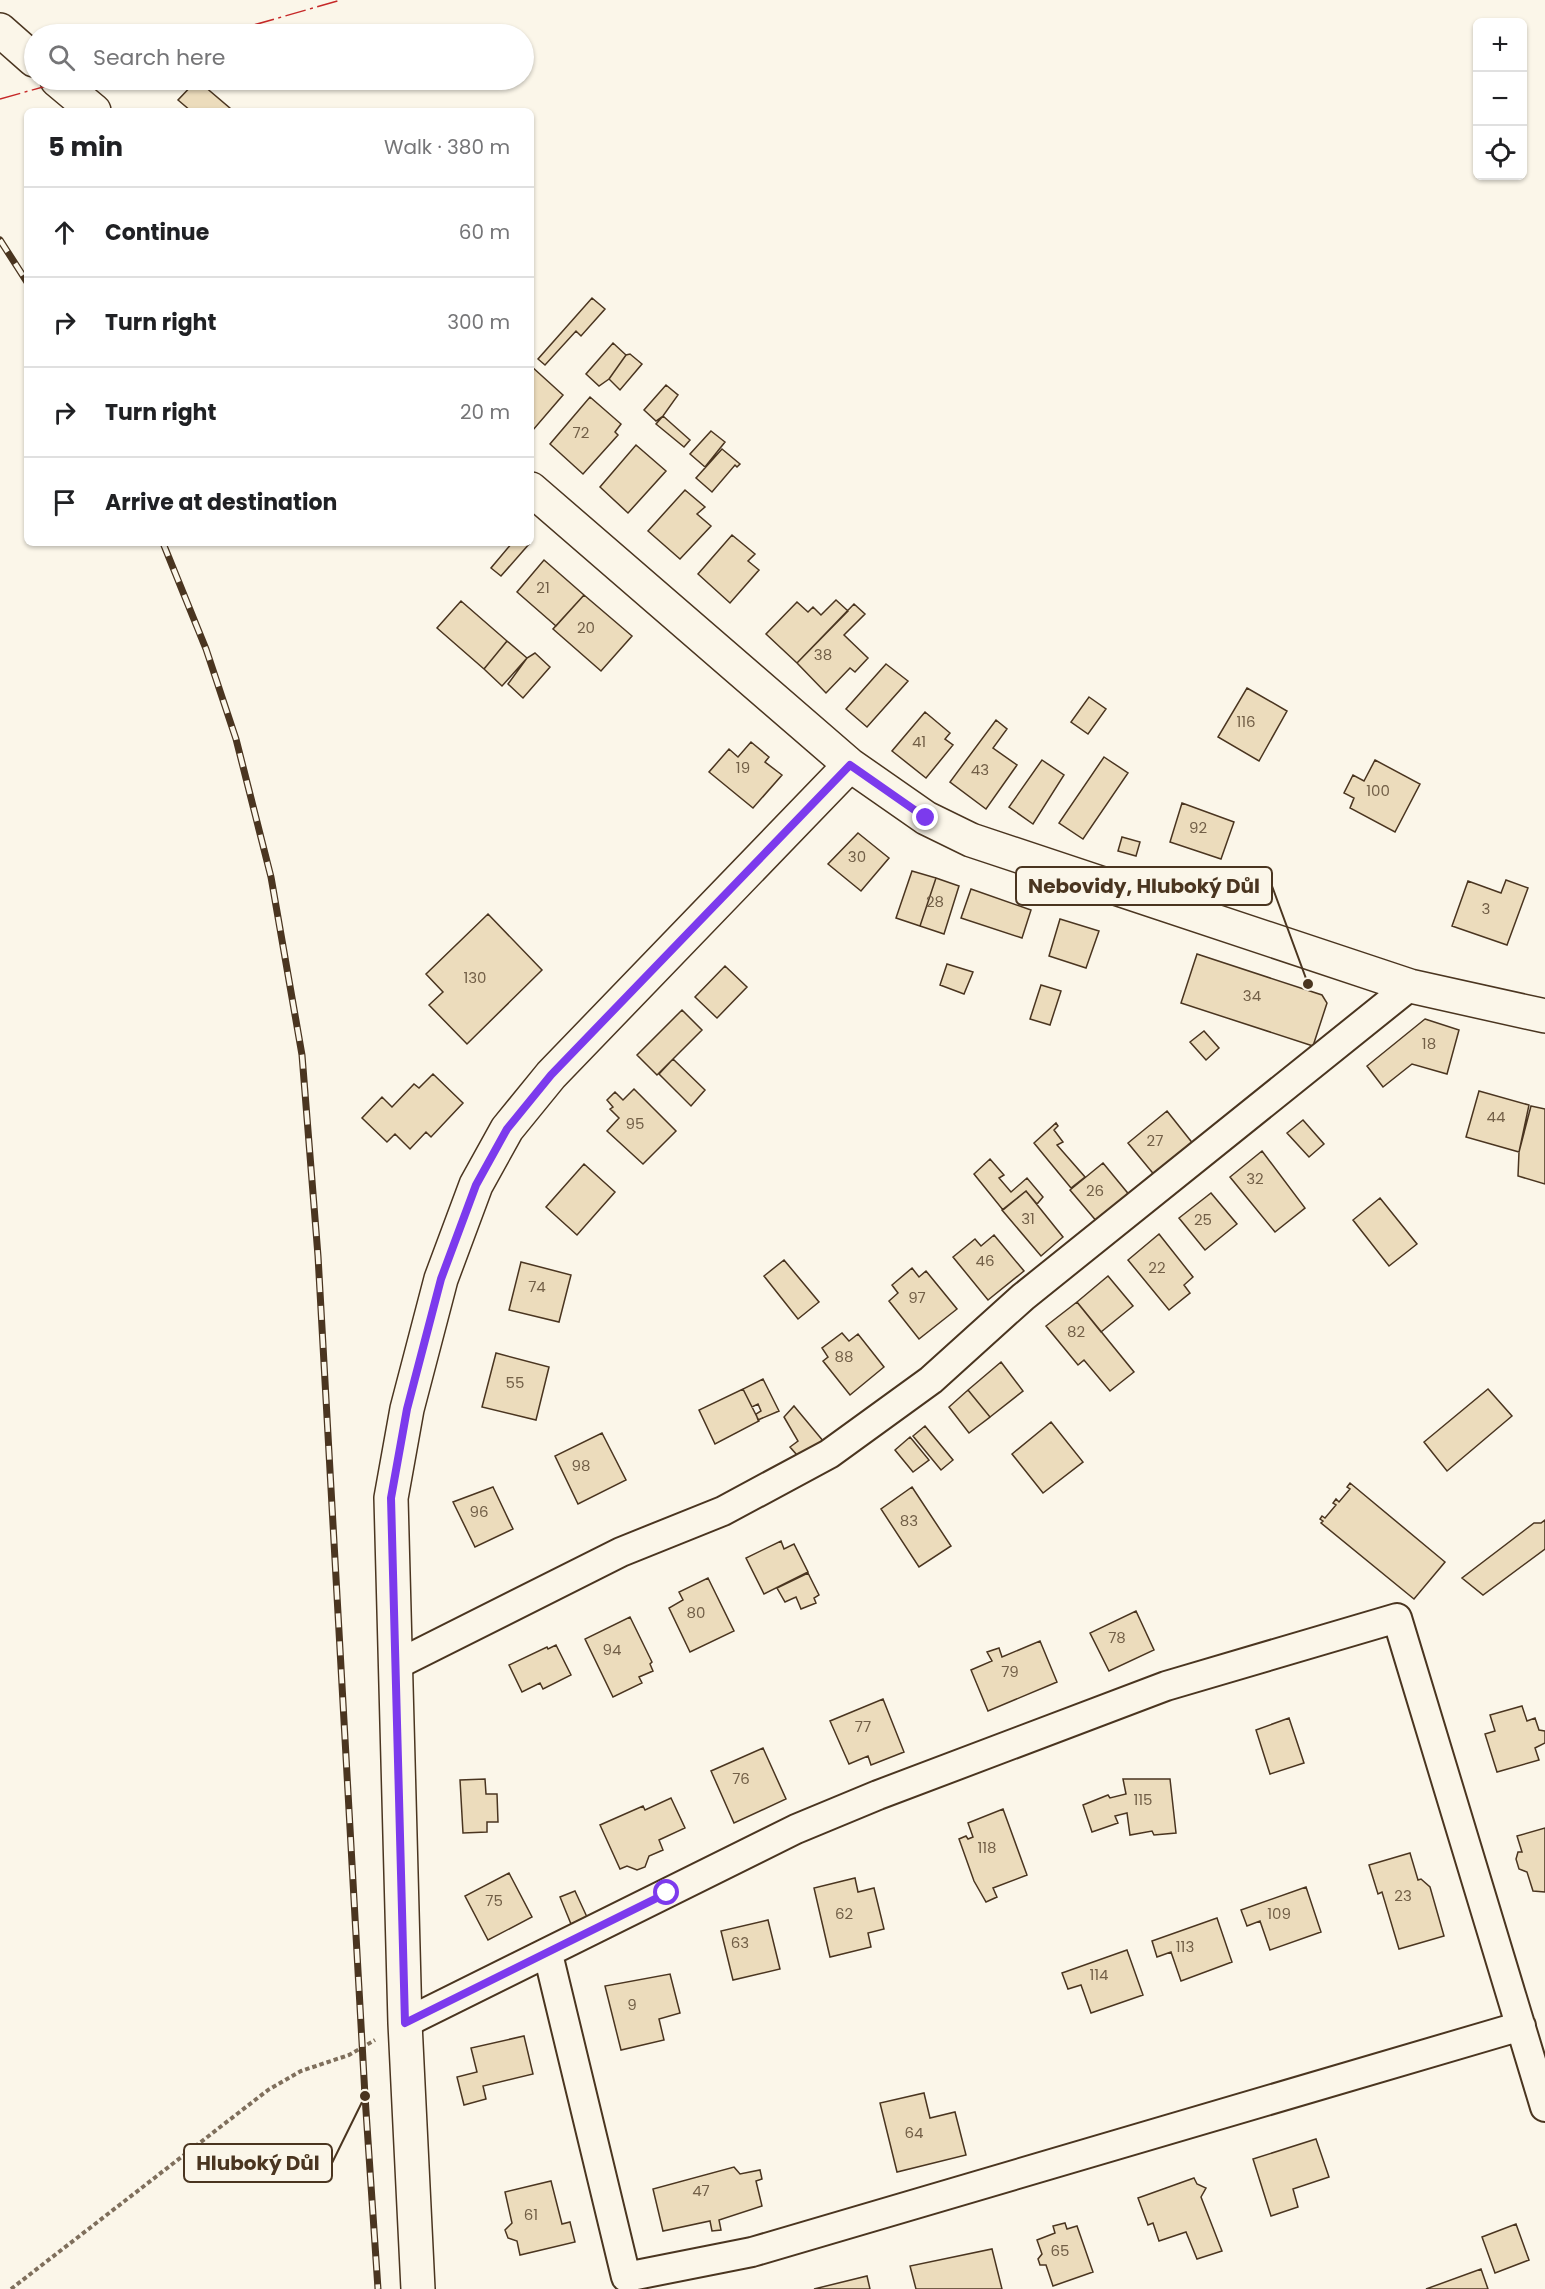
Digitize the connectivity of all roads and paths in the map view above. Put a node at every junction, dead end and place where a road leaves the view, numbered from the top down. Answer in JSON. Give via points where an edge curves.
{"nodes":[{"id":1,"x":0,"y":30,"type":"edge"},
{"id":2,"x":24,"y":51,"type":"edge"},
{"id":3,"x":69,"y":90,"type":"edge"},
{"id":4,"x":90,"y":108,"type":"edge"},
{"id":5,"x":534,"y":492,"type":"edge"},
{"id":6,"x":850,"y":765,"type":"junction"},
{"id":7,"x":1410,"y":986,"type":"junction"},
{"id":8,"x":1545,"y":1016,"type":"edge"},
{"id":9,"x":394,"y":1666,"type":"junction"},
{"id":10,"x":548,"y":1954,"type":"junction"},
{"id":11,"x":405,"y":2023,"type":"junction"},
{"id":12,"x":1521,"y":2026,"type":"junction"},
{"id":13,"x":1545,"y":2107,"type":"edge"},
{"id":14,"x":628,"y":2283,"type":"edge"},
{"id":15,"x":11,"y":2289,"type":"edge"},
{"id":16,"x":418,"y":2289,"type":"edge"}],
"edges":[{"from":1,"to":2,"type":"street"},
{"from":3,"to":4,"type":"street"},
{"from":5,"to":6,"type":"street"},
{"from":6,"to":7,"type":"street","via":[[926,818],[971,840]]},
{"from":6,"to":9,"type":"street","via":[[551,1075],[507,1129],[476,1185],[441,1279],[407,1409],[391,1498]]},
{"from":7,"to":8,"type":"street"},
{"from":7,"to":9,"type":"street","via":[[1023,1297],[932,1380],[829,1454],[723,1511],[621,1552]]},
{"from":9,"to":11,"type":"street"},
{"from":10,"to":11,"type":"street"},
{"from":10,"to":12,"type":"street","via":[[796,1829],[888,1791],[1166,1686],[1397,1618]]},
{"from":10,"to":14,"type":"street"},
{"from":11,"to":15,"type":"path","via":[[349,2055],[301,2071],[268,2090]]},
{"from":11,"to":16,"type":"street"},
{"from":12,"to":13,"type":"street"},
{"from":12,"to":14,"type":"street","via":[[752,2252]]}]}
